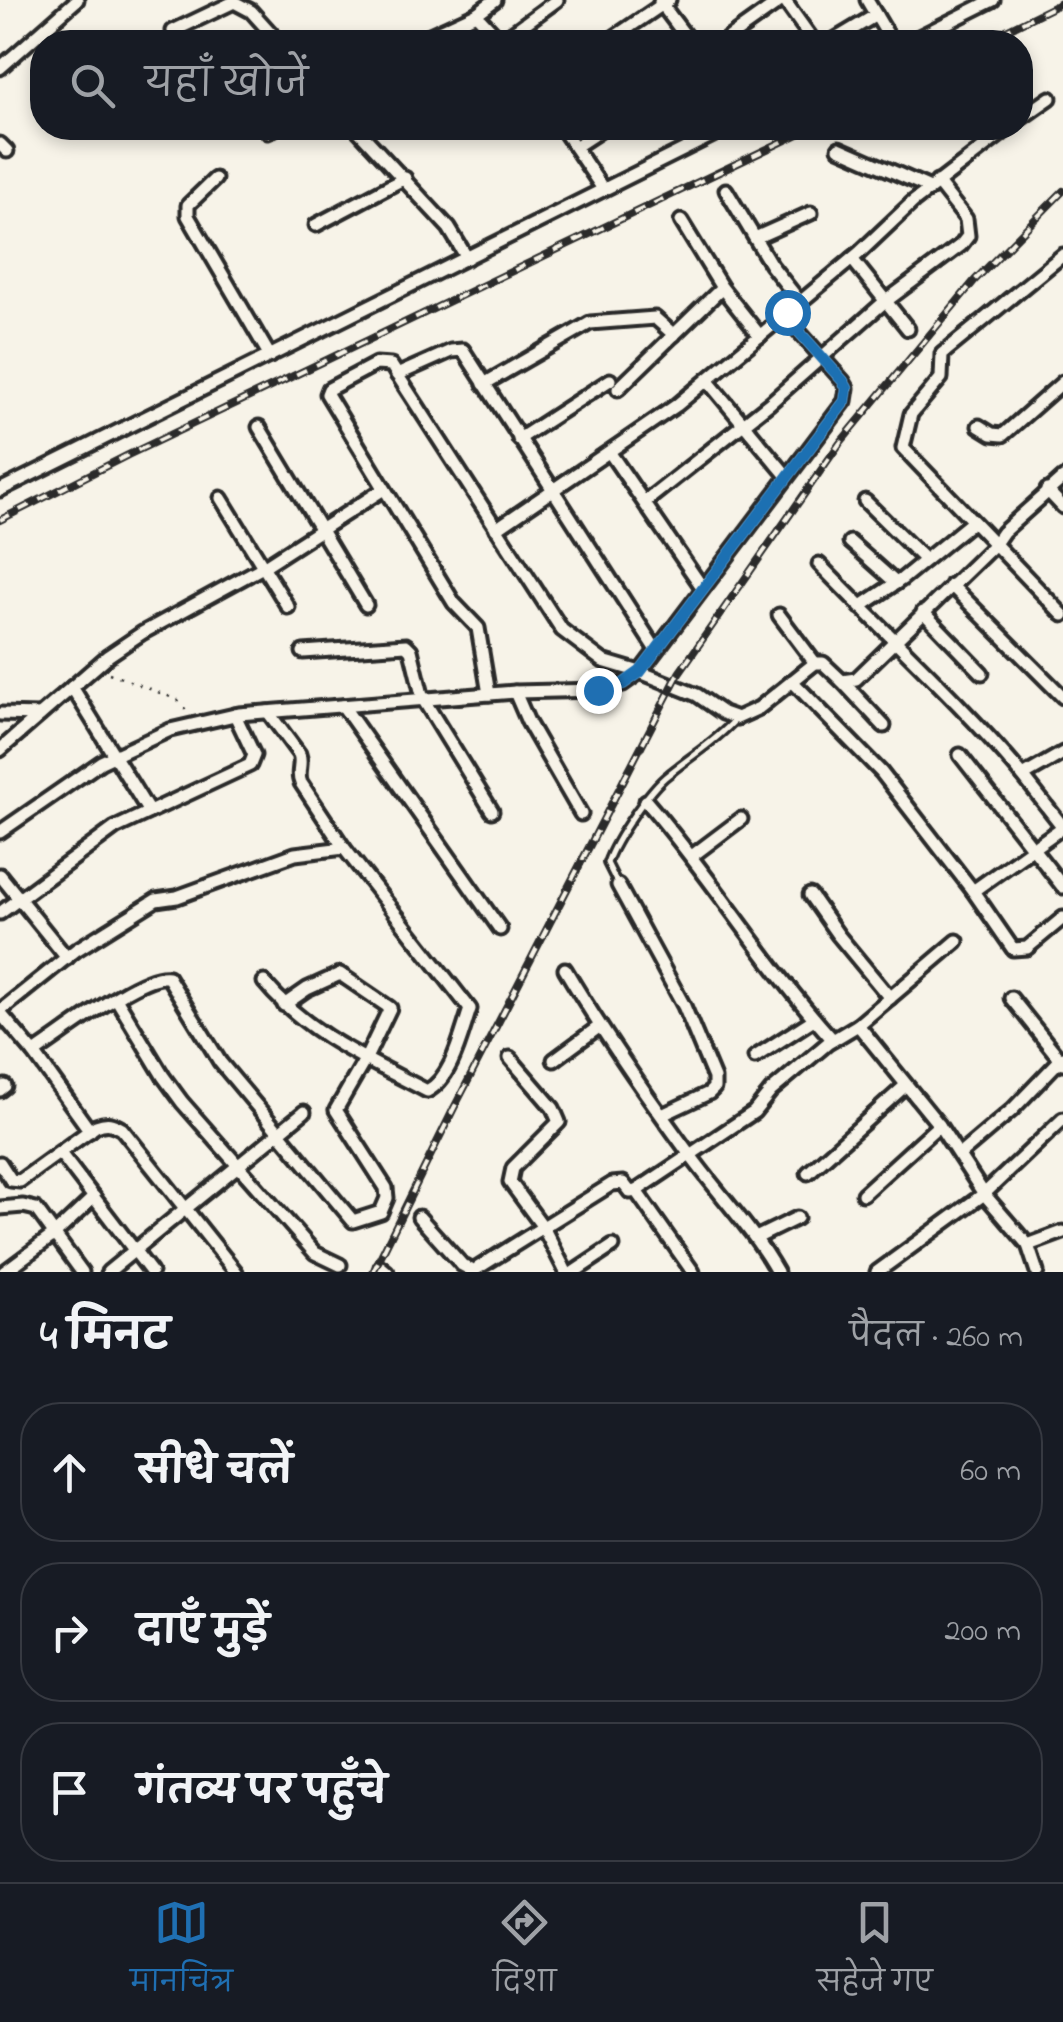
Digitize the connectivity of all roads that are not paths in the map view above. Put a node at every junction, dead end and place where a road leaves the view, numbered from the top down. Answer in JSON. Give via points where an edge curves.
{"nodes":[{"id":1,"x":77,"y":0,"type":"edge"},
{"id":2,"x":494,"y":0,"type":"edge"},
{"id":3,"x":557,"y":0,"type":"edge"},
{"id":4,"x":783,"y":0,"type":"edge"},
{"id":5,"x":866,"y":0,"type":"edge"},
{"id":6,"x":993,"y":0,"type":"edge"},
{"id":7,"x":664,"y":2,"type":"edge"},
{"id":8,"x":476,"y":14,"type":"junction"},
{"id":9,"x":876,"y":15,"type":"junction"},
{"id":10,"x":43,"y":30,"type":"edge"},
{"id":11,"x":175,"y":30,"type":"edge"},
{"id":12,"x":268,"y":30,"type":"edge"},
{"id":13,"x":441,"y":30,"type":"edge"},
{"id":14,"x":491,"y":30,"type":"edge"},
{"id":15,"x":518,"y":30,"type":"edge"},
{"id":16,"x":624,"y":30,"type":"edge"},
{"id":17,"x":682,"y":30,"type":"edge"},
{"id":18,"x":740,"y":30,"type":"edge"},
{"id":19,"x":805,"y":30,"type":"edge"},
{"id":20,"x":851,"y":30,"type":"edge"},
{"id":21,"x":885,"y":30,"type":"edge"},
{"id":22,"x":934,"y":30,"type":"edge"},
{"id":23,"x":30,"y":42,"type":"edge"},
{"id":24,"x":0,"y":68,"type":"edge"},
{"id":25,"x":1050,"y":98,"type":"dead end"},
{"id":26,"x":1033,"y":110,"type":"edge"},
{"id":27,"x":368,"y":140,"type":"edge"},
{"id":28,"x":570,"y":140,"type":"edge"},
{"id":29,"x":586,"y":140,"type":"edge"},
{"id":30,"x":703,"y":140,"type":"edge"},
{"id":31,"x":993,"y":140,"type":"edge"},
{"id":32,"x":575,"y":147,"type":"junction"},
{"id":33,"x":839,"y":148,"type":"dead end"},
{"id":34,"x":405,"y":178,"type":"junction"},
{"id":35,"x":216,"y":179,"type":"dead end"},
{"id":36,"x":933,"y":185,"type":"junction"},
{"id":37,"x":603,"y":189,"type":"junction"},
{"id":38,"x":726,"y":190,"type":"dead end"},
{"id":39,"x":811,"y":213,"type":"dead end"},
{"id":40,"x":681,"y":221,"type":"dead end"},
{"id":41,"x":316,"y":224,"type":"dead end"},
{"id":42,"x":754,"y":238,"type":"junction"},
{"id":43,"x":1063,"y":256,"type":"edge"},
{"id":44,"x":468,"y":258,"type":"junction"},
{"id":45,"x":852,"y":259,"type":"junction"},
{"id":46,"x":722,"y":288,"type":"junction"},
{"id":47,"x":800,"y":302,"type":"junction"},
{"id":48,"x":884,"y":302,"type":"junction"},
{"id":49,"x":784,"y":315,"type":"junction"},
{"id":50,"x":908,"y":329,"type":"dead end"},
{"id":51,"x":674,"y":335,"type":"junction"},
{"id":52,"x":760,"y":336,"type":"junction"},
{"id":53,"x":270,"y":356,"type":"junction"},
{"id":54,"x":820,"y":357,"type":"junction"},
{"id":55,"x":397,"y":375,"type":"junction"},
{"id":56,"x":707,"y":380,"type":"junction"},
{"id":57,"x":1063,"y":382,"type":"edge"},
{"id":58,"x":484,"y":384,"type":"junction"},
{"id":59,"x":744,"y":424,"type":"junction"},
{"id":60,"x":979,"y":426,"type":"dead end"},
{"id":61,"x":260,"y":427,"type":"dead end"},
{"id":62,"x":519,"y":440,"type":"junction"},
{"id":63,"x":610,"y":453,"type":"junction"},
{"id":64,"x":787,"y":476,"type":"junction"},
{"id":65,"x":1063,"y":478,"type":"edge"},
{"id":66,"x":384,"y":488,"type":"junction"},
{"id":67,"x":553,"y":489,"type":"junction"},
{"id":68,"x":0,"y":490,"type":"edge"},
{"id":69,"x":1046,"y":490,"type":"junction"},
{"id":70,"x":221,"y":498,"type":"dead end"},
{"id":71,"x":865,"y":501,"type":"dead end"},
{"id":72,"x":645,"y":502,"type":"junction"},
{"id":73,"x":1063,"y":506,"type":"edge"},
{"id":74,"x":972,"y":522,"type":"junction"},
{"id":75,"x":496,"y":529,"type":"junction"},
{"id":76,"x":318,"y":530,"type":"junction"},
{"id":77,"x":850,"y":542,"type":"dead end"},
{"id":78,"x":994,"y":545,"type":"junction"},
{"id":79,"x":925,"y":560,"type":"junction"},
{"id":80,"x":819,"y":564,"type":"dead end"},
{"id":81,"x":263,"y":566,"type":"junction"},
{"id":82,"x":896,"y":583,"type":"junction"},
{"id":83,"x":951,"y":586,"type":"junction"},
{"id":84,"x":702,"y":587,"type":"junction"},
{"id":85,"x":366,"y":605,"type":"dead end"},
{"id":86,"x":288,"y":607,"type":"dead end"},
{"id":87,"x":860,"y":607,"type":"junction"},
{"id":88,"x":922,"y":612,"type":"junction"},
{"id":89,"x":1063,"y":614,"type":"edge"},
{"id":90,"x":780,"y":615,"type":"dead end"},
{"id":91,"x":892,"y":641,"type":"junction"},
{"id":92,"x":656,"y":650,"type":"junction"},
{"id":93,"x":304,"y":652,"type":"dead end"},
{"id":94,"x":815,"y":663,"type":"junction"},
{"id":95,"x":640,"y":672,"type":"junction"},
{"id":96,"x":982,"y":673,"type":"dead end"},
{"id":97,"x":842,"y":681,"type":"junction"},
{"id":98,"x":792,"y":682,"type":"junction"},
{"id":99,"x":72,"y":687,"type":"junction"},
{"id":100,"x":515,"y":692,"type":"junction"},
{"id":101,"x":489,"y":694,"type":"junction"},
{"id":102,"x":1063,"y":696,"type":"edge"},
{"id":103,"x":422,"y":699,"type":"junction"},
{"id":104,"x":343,"y":706,"type":"junction"},
{"id":105,"x":268,"y":712,"type":"junction"},
{"id":106,"x":0,"y":714,"type":"edge"},
{"id":107,"x":235,"y":715,"type":"junction"},
{"id":108,"x":40,"y":716,"type":"junction"},
{"id":109,"x":737,"y":718,"type":"junction"},
{"id":110,"x":884,"y":726,"type":"dead end"},
{"id":111,"x":0,"y":750,"type":"edge"},
{"id":112,"x":1063,"y":753,"type":"edge"},
{"id":113,"x":960,"y":755,"type":"dead end"},
{"id":114,"x":116,"y":756,"type":"junction"},
{"id":115,"x":1023,"y":776,"type":"junction"},
{"id":116,"x":646,"y":800,"type":"junction"},
{"id":117,"x":492,"y":810,"type":"dead end"},
{"id":118,"x":149,"y":812,"type":"junction"},
{"id":119,"x":581,"y":814,"type":"dead end"},
{"id":120,"x":742,"y":819,"type":"dead end"},
{"id":121,"x":1063,"y":827,"type":"edge"},
{"id":122,"x":0,"y":832,"type":"edge"},
{"id":123,"x":344,"y":848,"type":"junction"},
{"id":124,"x":1033,"y":848,"type":"junction"},
{"id":125,"x":692,"y":856,"type":"junction"},
{"id":126,"x":0,"y":874,"type":"edge"},
{"id":127,"x":618,"y":885,"type":"joint"},
{"id":128,"x":1063,"y":887,"type":"edge"},
{"id":129,"x":973,"y":891,"type":"junction"},
{"id":130,"x":810,"y":895,"type":"dead end"},
{"id":131,"x":19,"y":900,"type":"junction"},
{"id":132,"x":0,"y":913,"type":"edge"},
{"id":133,"x":1063,"y":918,"type":"edge"},
{"id":134,"x":500,"y":929,"type":"dead end"},
{"id":135,"x":957,"y":941,"type":"dead end"},
{"id":136,"x":67,"y":958,"type":"junction"},
{"id":137,"x":565,"y":969,"type":"dead end"},
{"id":138,"x":264,"y":982,"type":"dead end"},
{"id":139,"x":116,"y":998,"type":"junction"},
{"id":140,"x":890,"y":998,"type":"junction"},
{"id":141,"x":1011,"y":998,"type":"dead end"},
{"id":142,"x":284,"y":1005,"type":"junction"},
{"id":143,"x":0,"y":1012,"type":"edge"},
{"id":144,"x":814,"y":1019,"type":"junction"},
{"id":145,"x":858,"y":1025,"type":"junction"},
{"id":146,"x":600,"y":1026,"type":"junction"},
{"id":147,"x":833,"y":1040,"type":"junction"},
{"id":148,"x":34,"y":1053,"type":"junction"},
{"id":149,"x":755,"y":1057,"type":"dead end"},
{"id":150,"x":366,"y":1058,"type":"junction"},
{"id":151,"x":510,"y":1058,"type":"dead end"},
{"id":152,"x":554,"y":1060,"type":"dead end"},
{"id":153,"x":1062,"y":1060,"type":"edge"},
{"id":154,"x":906,"y":1086,"type":"junction"},
{"id":155,"x":304,"y":1112,"type":"dead end"},
{"id":156,"x":662,"y":1115,"type":"junction"},
{"id":157,"x":1063,"y":1119,"type":"edge"},
{"id":158,"x":939,"y":1125,"type":"junction"},
{"id":159,"x":90,"y":1131,"type":"junction"},
{"id":160,"x":278,"y":1133,"type":"junction"},
{"id":161,"x":60,"y":1153,"type":"junction"},
{"id":162,"x":689,"y":1155,"type":"junction"},
{"id":163,"x":958,"y":1155,"type":"junction"},
{"id":164,"x":0,"y":1163,"type":"edge"},
{"id":165,"x":238,"y":1165,"type":"junction"},
{"id":166,"x":808,"y":1173,"type":"dead end"},
{"id":167,"x":636,"y":1190,"type":"junction"},
{"id":168,"x":863,"y":1194,"type":"dead end"},
{"id":169,"x":984,"y":1194,"type":"junction"},
{"id":170,"x":94,"y":1197,"type":"junction"},
{"id":171,"x":0,"y":1208,"type":"edge"},
{"id":172,"x":184,"y":1209,"type":"junction"},
{"id":173,"x":418,"y":1217,"type":"dead end"},
{"id":174,"x":797,"y":1218,"type":"dead end"},
{"id":175,"x":542,"y":1227,"type":"junction"},
{"id":176,"x":1063,"y":1232,"type":"edge"},
{"id":177,"x":55,"y":1234,"type":"junction"},
{"id":178,"x":758,"y":1237,"type":"junction"},
{"id":179,"x":1028,"y":1245,"type":"junction"},
{"id":180,"x":613,"y":1246,"type":"dead end"},
{"id":181,"x":134,"y":1251,"type":"junction"},
{"id":182,"x":340,"y":1265,"type":"dead end"},
{"id":183,"x":4,"y":1272,"type":"edge"},
{"id":184,"x":82,"y":1272,"type":"edge"},
{"id":185,"x":108,"y":1272,"type":"edge"},
{"id":186,"x":151,"y":1272,"type":"edge"},
{"id":187,"x":236,"y":1272,"type":"edge"},
{"id":188,"x":566,"y":1272,"type":"edge"},
{"id":189,"x":574,"y":1272,"type":"edge"},
{"id":190,"x":693,"y":1272,"type":"edge"},
{"id":191,"x":777,"y":1272,"type":"edge"},
{"id":192,"x":877,"y":1272,"type":"edge"},
{"id":193,"x":1038,"y":1272,"type":"edge"}],
"edges":[{"from":1,"to":10,"type":"street"},
{"from":2,"to":8,"type":"street"},
{"from":3,"to":15,"type":"street"},
{"from":4,"to":18,"type":"street"},
{"from":4,"to":19,"type":"street"},
{"from":5,"to":9,"type":"street"},
{"from":6,"to":22,"type":"street"},
{"from":7,"to":16,"type":"street"},
{"from":7,"to":17,"type":"street"},
{"from":8,"to":13,"type":"street"},
{"from":8,"to":14,"type":"street"},
{"from":9,"to":20,"type":"street"},
{"from":9,"to":21,"type":"street"},
{"from":11,"to":12,"type":"street","via":[[234,2]]},
{"from":23,"to":24,"type":"street"},
{"from":25,"to":26,"type":"street"},
{"from":27,"to":34,"type":"street"},
{"from":28,"to":32,"type":"street"},
{"from":29,"to":32,"type":"street"},
{"from":30,"to":37,"type":"street"},
{"from":31,"to":36,"type":"street"},
{"from":32,"to":37,"type":"street"},
{"from":33,"to":36,"type":"street"},
{"from":34,"to":41,"type":"street"},
{"from":34,"to":44,"type":"street"},
{"from":35,"to":53,"type":"street","via":[[188,205],[188,216]]},
{"from":36,"to":45,"type":"street"},
{"from":36,"to":48,"type":"street","via":[[966,218],[968,236]]},
{"from":37,"to":44,"type":"street"},
{"from":38,"to":42,"type":"street"},
{"from":39,"to":42,"type":"street"},
{"from":40,"to":46,"type":"street"},
{"from":42,"to":47,"type":"street"},
{"from":43,"to":74,"type":"street","via":[[942,354],[941,378],[911,414],[903,448]]},
{"from":44,"to":53,"type":"street"},
{"from":45,"to":47,"type":"street"},
{"from":45,"to":48,"type":"street"},
{"from":46,"to":51,"type":"street"},
{"from":46,"to":52,"type":"street"},
{"from":47,"to":49,"type":"street"},
{"from":48,"to":50,"type":"street"},
{"from":48,"to":54,"type":"street"},
{"from":49,"to":52,"type":"street"},
{"from":49,"to":54,"type":"street"},
{"from":51,"to":58,"type":"street","via":[[655,318],[590,323]]},
{"from":51,"to":62,"type":"street","via":[[614,384]]},
{"from":52,"to":56,"type":"street"},
{"from":53,"to":68,"type":"street"},
{"from":54,"to":59,"type":"street"},
{"from":54,"to":64,"type":"street","via":[[847,395]]},
{"from":55,"to":58,"type":"street","via":[[457,349]]},
{"from":55,"to":66,"type":"street","via":[[381,363],[328,390]]},
{"from":55,"to":75,"type":"street"},
{"from":56,"to":59,"type":"street"},
{"from":56,"to":63,"type":"street"},
{"from":57,"to":60,"type":"street","via":[[1003,435]]},
{"from":58,"to":62,"type":"street"},
{"from":59,"to":64,"type":"street"},
{"from":59,"to":72,"type":"street"},
{"from":61,"to":76,"type":"street"},
{"from":62,"to":67,"type":"street"},
{"from":63,"to":67,"type":"street"},
{"from":63,"to":72,"type":"street"},
{"from":64,"to":84,"type":"street"},
{"from":65,"to":69,"type":"street"},
{"from":66,"to":76,"type":"street"},
{"from":66,"to":101,"type":"street","via":[[454,603],[478,628]]},
{"from":67,"to":75,"type":"street"},
{"from":67,"to":92,"type":"street"},
{"from":69,"to":73,"type":"street"},
{"from":69,"to":78,"type":"street"},
{"from":70,"to":81,"type":"street"},
{"from":71,"to":79,"type":"street"},
{"from":72,"to":84,"type":"street"},
{"from":74,"to":78,"type":"street"},
{"from":74,"to":79,"type":"street"},
{"from":75,"to":95,"type":"street","via":[[562,630],[602,661]]},
{"from":76,"to":81,"type":"street"},
{"from":76,"to":85,"type":"street"},
{"from":77,"to":82,"type":"street"},
{"from":78,"to":83,"type":"street"},
{"from":78,"to":89,"type":"street"},
{"from":79,"to":82,"type":"street"},
{"from":80,"to":87,"type":"street"},
{"from":81,"to":86,"type":"street"},
{"from":81,"to":99,"type":"street","via":[[142,632]]},
{"from":82,"to":87,"type":"street"},
{"from":83,"to":88,"type":"street"},
{"from":83,"to":102,"type":"street"},
{"from":84,"to":92,"type":"street"},
{"from":87,"to":91,"type":"street"},
{"from":88,"to":91,"type":"street"},
{"from":88,"to":96,"type":"street"},
{"from":90,"to":94,"type":"street"},
{"from":91,"to":97,"type":"street","via":[[856,679]]},
{"from":91,"to":115,"type":"street"},
{"from":92,"to":95,"type":"street"},
{"from":93,"to":103,"type":"street","via":[[406,645]]},
{"from":94,"to":97,"type":"street"},
{"from":94,"to":98,"type":"street"},
{"from":95,"to":100,"type":"street","via":[[609,688]]},
{"from":95,"to":109,"type":"street"},
{"from":97,"to":110,"type":"street"},
{"from":98,"to":109,"type":"street"},
{"from":98,"to":129,"type":"street","via":[[880,772]]},
{"from":99,"to":108,"type":"street"},
{"from":99,"to":114,"type":"street"},
{"from":100,"to":101,"type":"street"},
{"from":100,"to":119,"type":"street"},
{"from":101,"to":103,"type":"street"},
{"from":103,"to":104,"type":"street"},
{"from":103,"to":117,"type":"street"},
{"from":104,"to":105,"type":"street"},
{"from":104,"to":134,"type":"street"},
{"from":105,"to":107,"type":"street"},
{"from":105,"to":123,"type":"street","via":[[299,754],[298,778]]},
{"from":106,"to":108,"type":"street"},
{"from":107,"to":114,"type":"street","via":[[170,730]]},
{"from":107,"to":118,"type":"street","via":[[254,755],[250,765]]},
{"from":108,"to":111,"type":"street"},
{"from":109,"to":116,"type":"lane"},
{"from":112,"to":115,"type":"street"},
{"from":113,"to":124,"type":"street"},
{"from":114,"to":118,"type":"street"},
{"from":114,"to":122,"type":"street"},
{"from":115,"to":121,"type":"street"},
{"from":116,"to":125,"type":"street"},
{"from":116,"to":127,"type":"lane","via":[[611,853],[608,864]]},
{"from":118,"to":131,"type":"street","via":[[81,850]]},
{"from":120,"to":125,"type":"street"},
{"from":121,"to":124,"type":"street"},
{"from":123,"to":136,"type":"street","via":[[295,854],[156,900]]},
{"from":123,"to":150,"type":"street","via":[[470,1009],[433,1090]]},
{"from":124,"to":128,"type":"street"},
{"from":124,"to":129,"type":"street"},
{"from":125,"to":144,"type":"street"},
{"from":126,"to":131,"type":"street"},
{"from":127,"to":156,"type":"street","via":[[684,1006],[714,1078],[709,1092]]},
{"from":129,"to":133,"type":"street","via":[[1013,949],[1027,948]]},
{"from":130,"to":140,"type":"street"},
{"from":131,"to":132,"type":"street"},
{"from":131,"to":136,"type":"street"},
{"from":135,"to":140,"type":"street"},
{"from":136,"to":143,"type":"street"},
{"from":137,"to":146,"type":"street"},
{"from":138,"to":142,"type":"street"},
{"from":139,"to":148,"type":"street"},
{"from":139,"to":160,"type":"street","via":[[153,977],[172,980],[220,1062]]},
{"from":139,"to":165,"type":"street","via":[[162,1076]]},
{"from":140,"to":145,"type":"street"},
{"from":141,"to":153,"type":"street"},
{"from":142,"to":150,"type":"street","via":[[318,1034]]},
{"from":142,"to":150,"type":"street","via":[[336,975],[348,977],[390,1008]]},
{"from":143,"to":148,"type":"street"},
{"from":144,"to":147,"type":"street"},
{"from":144,"to":149,"type":"street"},
{"from":145,"to":147,"type":"street"},
{"from":145,"to":154,"type":"street"},
{"from":146,"to":152,"type":"street"},
{"from":146,"to":156,"type":"street"},
{"from":147,"to":162,"type":"street","via":[[754,1112]]},
{"from":148,"to":159,"type":"street"},
{"from":150,"to":160,"type":"street","via":[[336,1110],[386,1188],[381,1212],[353,1221]]},
{"from":151,"to":175,"type":"street","via":[[559,1122],[510,1176]]},
{"from":153,"to":163,"type":"street"},
{"from":154,"to":158,"type":"street"},
{"from":154,"to":166,"type":"street"},
{"from":155,"to":160,"type":"street"},
{"from":156,"to":162,"type":"street"},
{"from":157,"to":169,"type":"street"},
{"from":158,"to":163,"type":"street"},
{"from":158,"to":168,"type":"street"},
{"from":159,"to":161,"type":"street"},
{"from":159,"to":172,"type":"street","via":[[106,1122],[122,1128]]},
{"from":160,"to":165,"type":"street"},
{"from":161,"to":164,"type":"street","via":[[20,1182]]},
{"from":161,"to":170,"type":"street"},
{"from":162,"to":167,"type":"street"},
{"from":162,"to":178,"type":"street"},
{"from":163,"to":169,"type":"street"},
{"from":165,"to":172,"type":"street"},
{"from":165,"to":182,"type":"street","via":[[316,1253]]},
{"from":167,"to":175,"type":"street","via":[[612,1184]]},
{"from":167,"to":190,"type":"street"},
{"from":169,"to":179,"type":"street"},
{"from":169,"to":192,"type":"street"},
{"from":170,"to":177,"type":"street"},
{"from":170,"to":181,"type":"street"},
{"from":171,"to":177,"type":"street","via":[[36,1209]]},
{"from":172,"to":181,"type":"street"},
{"from":172,"to":187,"type":"street"},
{"from":173,"to":175,"type":"street","via":[[472,1271]]},
{"from":174,"to":178,"type":"street"},
{"from":175,"to":188,"type":"street"},
{"from":176,"to":179,"type":"street"},
{"from":177,"to":183,"type":"street"},
{"from":177,"to":184,"type":"street"},
{"from":178,"to":191,"type":"street"},
{"from":179,"to":193,"type":"street"},
{"from":180,"to":189,"type":"street"},
{"from":181,"to":185,"type":"street"},
{"from":181,"to":186,"type":"street"}]}
